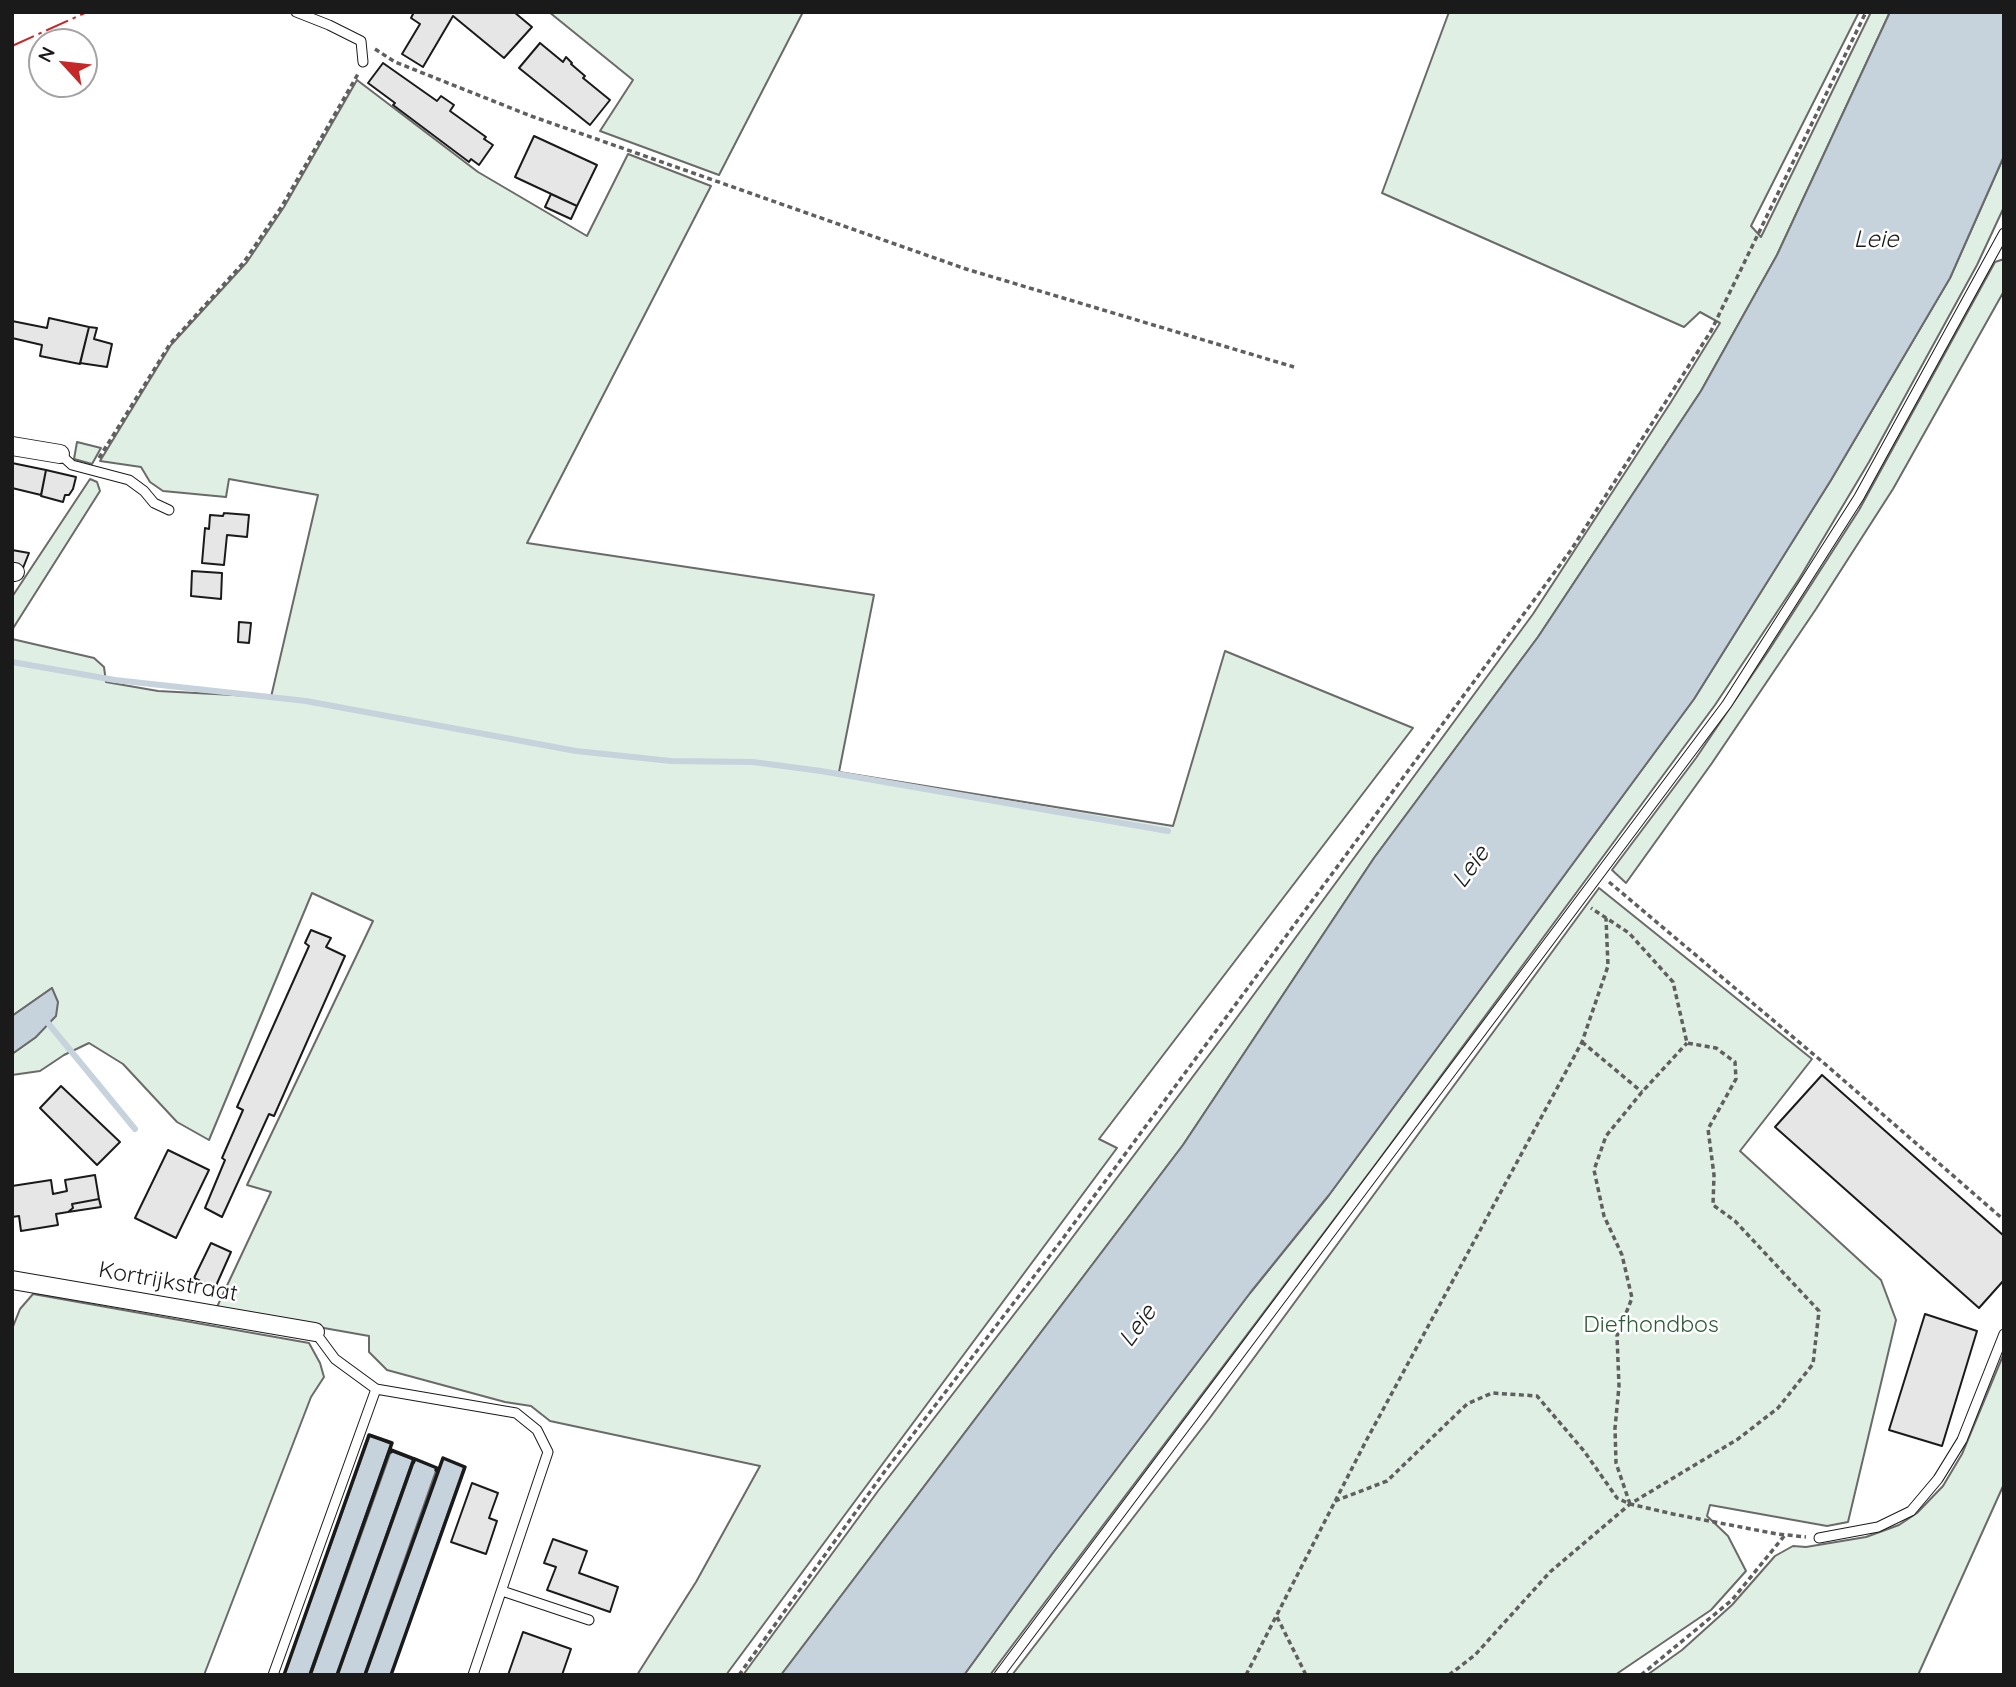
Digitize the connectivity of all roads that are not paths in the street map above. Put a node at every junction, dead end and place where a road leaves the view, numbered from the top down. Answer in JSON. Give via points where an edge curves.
{"nodes":[{"id":1,"x":296,"y":12,"type":"edge"},
{"id":2,"x":363,"y":62,"type":"road end"},
{"id":3,"x":2004,"y":233,"type":"edge"},
{"id":4,"x":12,"y":446,"type":"edge"},
{"id":5,"x":60,"y":454,"type":"joint"},
{"id":6,"x":169,"y":510,"type":"dead end"},
{"id":7,"x":14,"y":1285,"type":"edge"},
{"id":8,"x":315,"y":1332,"type":"joint"},
{"id":9,"x":2004,"y":1334,"type":"edge"},
{"id":10,"x":376,"y":1389,"type":"junction"},
{"id":11,"x":1819,"y":1538,"type":"road end"},
{"id":12,"x":502,"y":1591,"type":"junction"},
{"id":13,"x":589,"y":1620,"type":"dead end"},
{"id":14,"x":273,"y":1675,"type":"edge"},
{"id":15,"x":473,"y":1675,"type":"edge"},
{"id":16,"x":999,"y":1675,"type":"edge"}],
"edges":[{"from":1,"to":2,"type":"lane","via":[[361,41]]},
{"from":3,"to":16,"type":"lane","via":[[1859,497],[1727,704]]},
{"from":4,"to":5,"type":"street"},
{"from":5,"to":6,"type":"lane","via":[[72,465],[129,480]]},
{"from":7,"to":8,"type":"street","name":"Kortrijkstraat"},
{"from":8,"to":10,"type":"lane","via":[[335,1359]]},
{"from":9,"to":11,"type":"lane","via":[[1962,1440],[1911,1511],[1878,1527]]},
{"from":10,"to":12,"type":"lane","via":[[516,1413],[537,1430],[548,1452]]},
{"from":10,"to":14,"type":"lane"},
{"from":12,"to":13,"type":"lane"},
{"from":12,"to":15,"type":"lane"}]}
